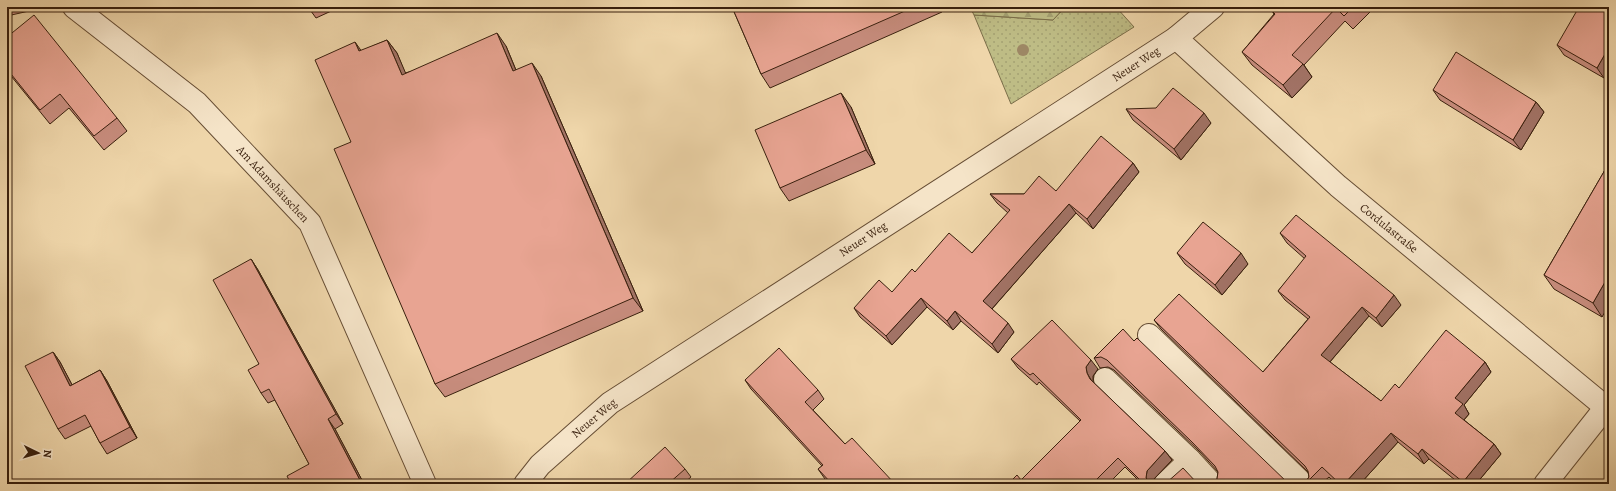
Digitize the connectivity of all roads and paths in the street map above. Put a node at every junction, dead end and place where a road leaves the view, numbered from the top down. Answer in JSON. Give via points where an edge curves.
{"nodes":[{"id":1,"x":74,"y":7,"type":"edge"},
{"id":2,"x":1213,"y":7,"type":"edge"},
{"id":3,"x":1176,"y":38,"type":"junction"},
{"id":4,"x":1149,"y":336,"type":"dead end"},
{"id":5,"x":1105,"y":379,"type":"dead end"},
{"id":6,"x":1607,"y":408,"type":"edge"},
{"id":7,"x":1190,"y":460,"type":"junction"},
{"id":8,"x":425,"y":484,"type":"edge"},
{"id":9,"x":525,"y":484,"type":"edge"},
{"id":10,"x":1165,"y":484,"type":"edge"},
{"id":11,"x":1212,"y":484,"type":"edge"},
{"id":12,"x":1303,"y":484,"type":"edge"},
{"id":13,"x":1545,"y":484,"type":"edge"}],
"edges":[{"from":1,"to":8,"type":"street","name":"Am Adamshäuschen","via":[[197,103],[310,223]]},
{"from":2,"to":3,"type":"street","name":"Neuer Weg"},
{"from":3,"to":6,"type":"street","name":"Cordulastraße","via":[[1338,186]]},
{"from":3,"to":9,"type":"street","name":"Neuer Weg","via":[[610,403],[540,465]]},
{"from":4,"to":12,"type":"street"},
{"from":5,"to":7,"type":"street"},
{"from":6,"to":13,"type":"street"},
{"from":7,"to":10,"type":"street"},
{"from":7,"to":11,"type":"street"}]}
